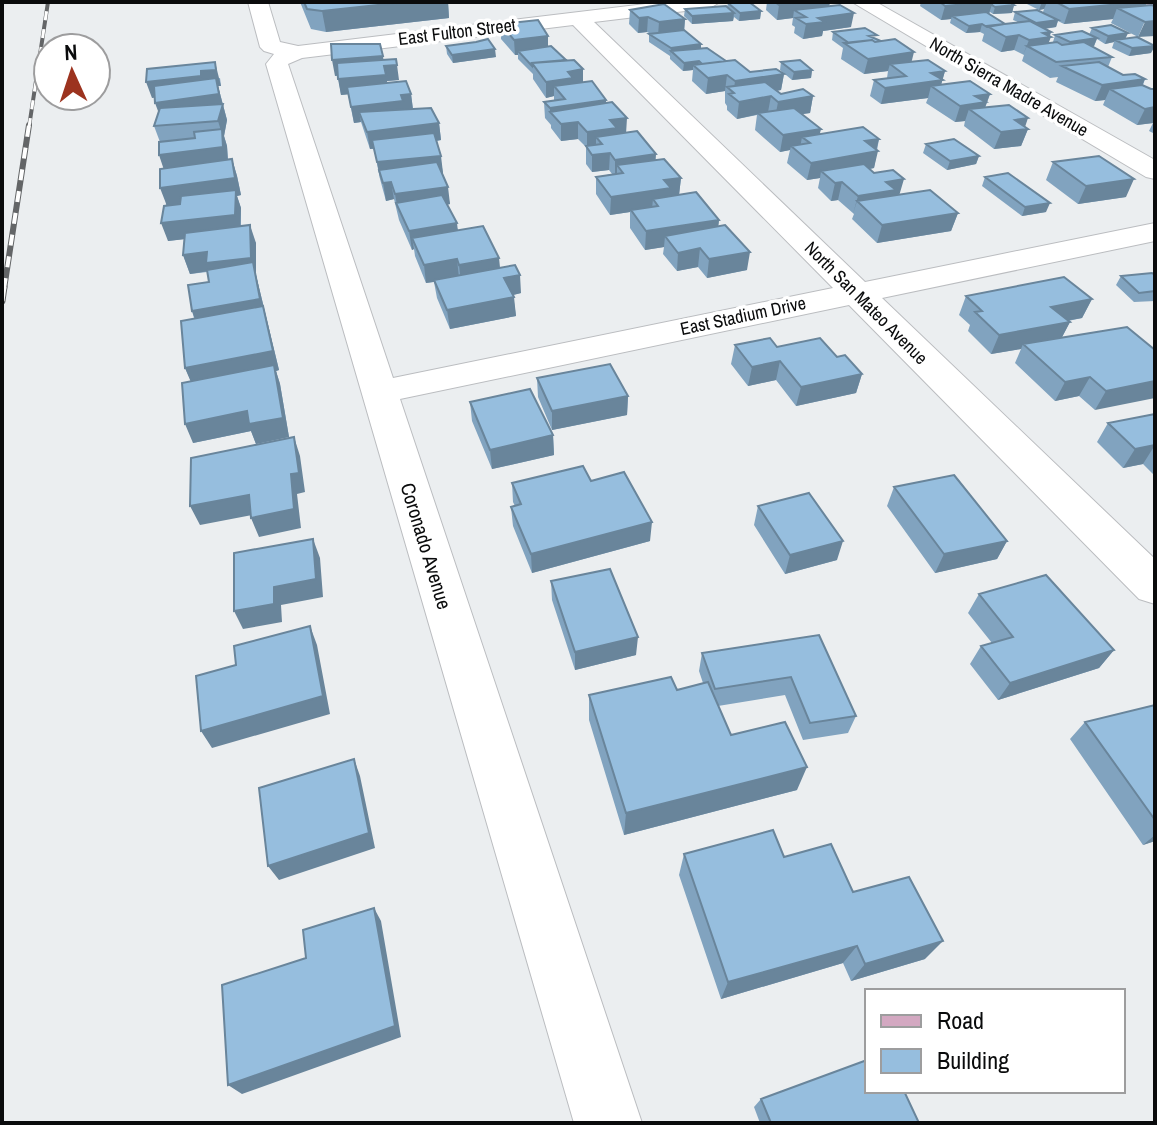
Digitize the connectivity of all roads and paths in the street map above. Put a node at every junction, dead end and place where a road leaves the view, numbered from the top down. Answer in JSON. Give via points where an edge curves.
{"nodes":[{"id":1,"x":258,"y":2,"type":"edge"},
{"id":2,"x":710,"y":2,"type":"edge"},
{"id":3,"x":862,"y":2,"type":"edge"},
{"id":4,"x":450,"y":12,"type":"dead end"},
{"id":5,"x":578,"y":18,"type":"junction"},
{"id":6,"x":465,"y":31,"type":"junction"},
{"id":7,"x":288,"y":58,"type":"junction"},
{"id":8,"x":1155,"y":171,"type":"edge"},
{"id":9,"x":1155,"y":232,"type":"edge"},
{"id":10,"x":855,"y":293,"type":"junction"},
{"id":11,"x":378,"y":392,"type":"junction"},
{"id":12,"x":1155,"y":587,"type":"edge"},
{"id":13,"x":608,"y":1123,"type":"edge"}],
"edges":[{"from":1,"to":7,"type":"street","via":[[271,47]]},
{"from":2,"to":5,"type":"street","name":"East Fulton Street"},
{"from":3,"to":8,"type":"street","name":"North Sierra Madre Avenue"},
{"from":4,"to":6,"type":"street"},
{"from":5,"to":6,"type":"street","name":"East Fulton Street"},
{"from":5,"to":10,"type":"street","name":"North San Mateo Avenue"},
{"from":6,"to":7,"type":"street","name":"East Fulton Street"},
{"from":7,"to":11,"type":"street","name":"Coronado Avenue"},
{"from":9,"to":10,"type":"street","name":"East Stadium Drive"},
{"from":10,"to":11,"type":"street","name":"East Stadium Drive"},
{"from":10,"to":12,"type":"street","name":"North San Mateo Avenue"},
{"from":11,"to":13,"type":"street","name":"Coronado Avenue"}]}
